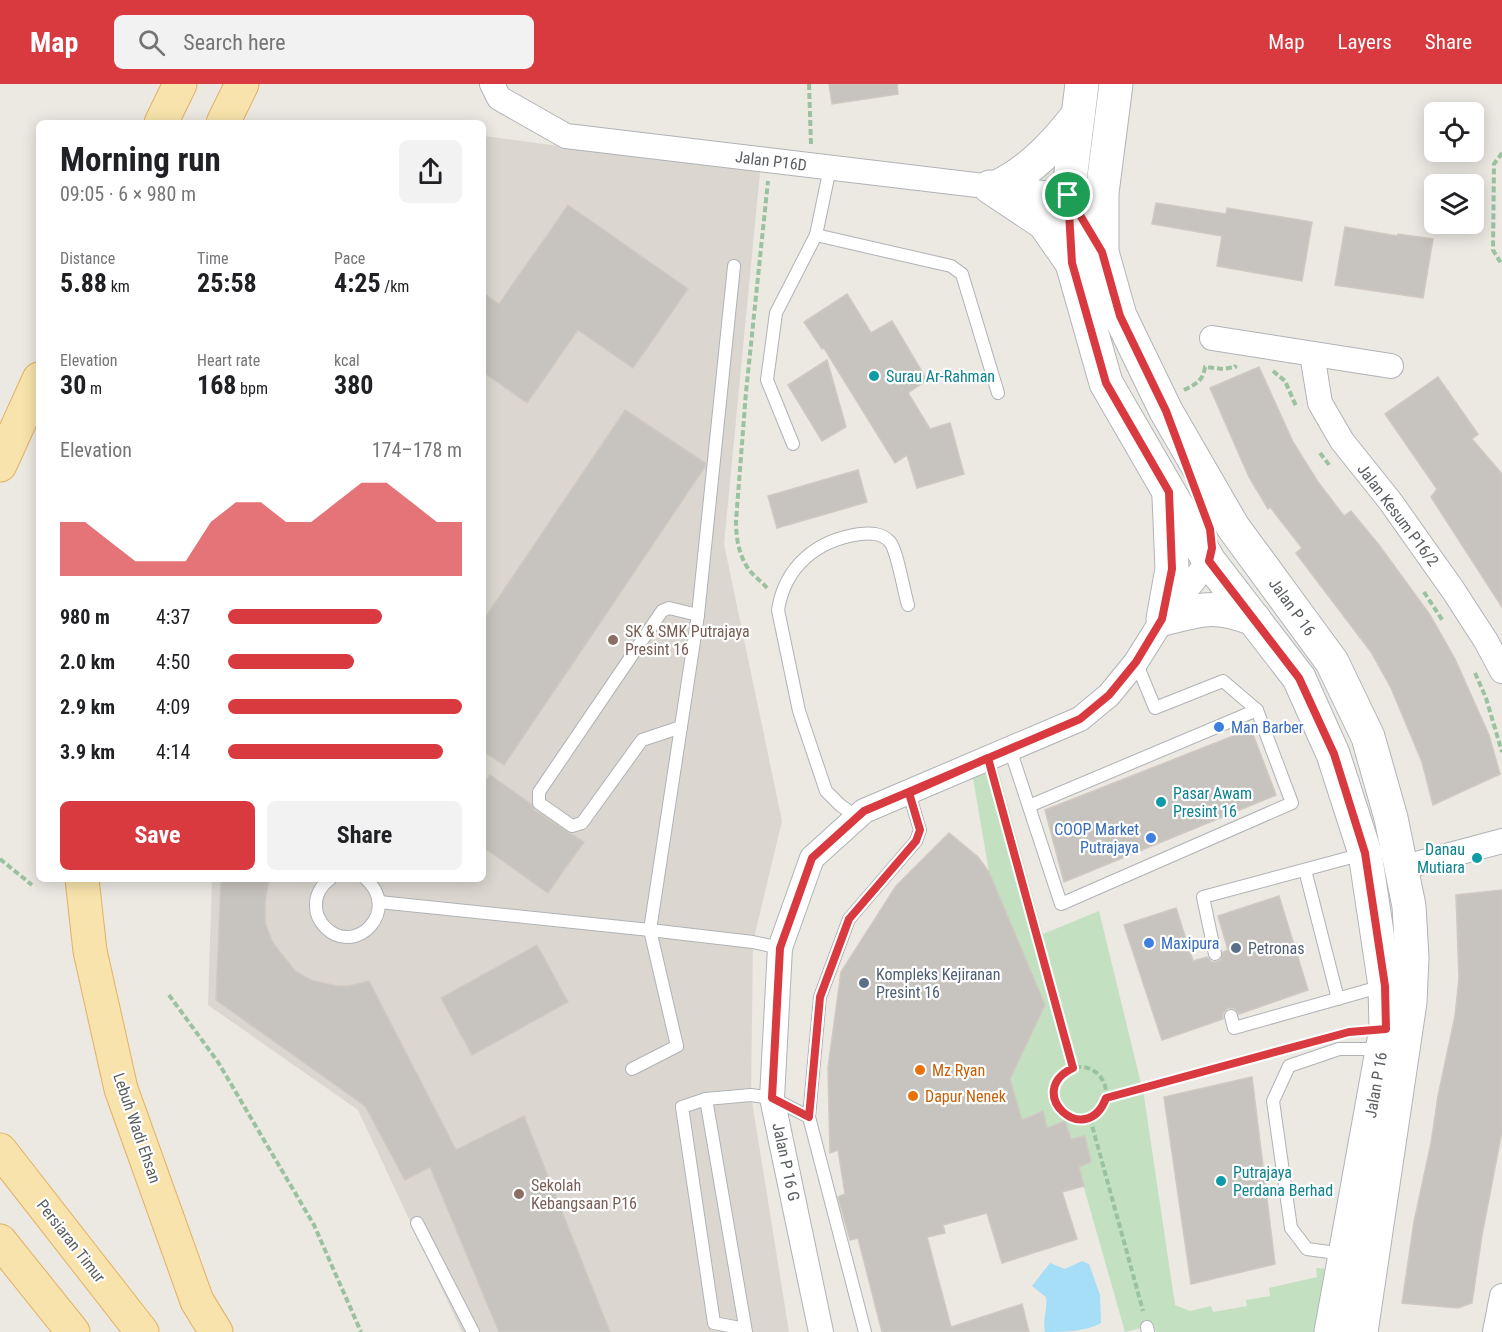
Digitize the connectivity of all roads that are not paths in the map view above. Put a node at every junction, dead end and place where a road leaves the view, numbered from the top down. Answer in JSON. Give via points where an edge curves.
{"nodes":[{"id":1,"x":180,"y":84,"type":"edge"},
{"id":2,"x":242,"y":84,"type":"edge"},
{"id":3,"x":492,"y":84,"type":"edge"},
{"id":4,"x":1116,"y":84,"type":"edge"},
{"id":5,"x":1080,"y":100,"type":"edge"},
{"id":6,"x":162,"y":120,"type":"edge"},
{"id":7,"x":225,"y":120,"type":"edge"},
{"id":8,"x":1109,"y":139,"type":"junction"},
{"id":9,"x":821,"y":167,"type":"junction"},
{"id":10,"x":993,"y":187,"type":"junction"},
{"id":11,"x":1068,"y":195,"type":"junction"},
{"id":12,"x":816,"y":235,"type":"junction"},
{"id":13,"x":1102,"y":252,"type":"junction"},
{"id":14,"x":1072,"y":263,"type":"junction"},
{"id":15,"x":734,"y":266,"type":"dead end"},
{"id":16,"x":1212,"y":338,"type":"dead end"},
{"id":17,"x":1312,"y":354,"type":"junction"},
{"id":18,"x":1391,"y":366,"type":"dead end"},
{"id":19,"x":36,"y":386,"type":"edge"},
{"id":20,"x":998,"y":393,"type":"dead end"},
{"id":21,"x":1163,"y":406,"type":"junction"},
{"id":22,"x":793,"y":444,"type":"dead end"},
{"id":23,"x":0,"y":465,"type":"edge"},
{"id":24,"x":1169,"y":492,"type":"junction"},
{"id":25,"x":1209,"y":561,"type":"junction"},
{"id":26,"x":908,"y":605,"type":"dead end"},
{"id":27,"x":698,"y":615,"type":"junction"},
{"id":28,"x":1162,"y":619,"type":"junction"},
{"id":29,"x":1254,"y":619,"type":"junction"},
{"id":30,"x":1136,"y":662,"type":"junction"},
{"id":31,"x":1332,"y":662,"type":"junction"},
{"id":32,"x":1502,"y":671,"type":"edge"},
{"id":33,"x":1257,"y":710,"type":"junction"},
{"id":34,"x":681,"y":727,"type":"junction"},
{"id":35,"x":1011,"y":749,"type":"junction"},
{"id":36,"x":909,"y":793,"type":"junction"},
{"id":37,"x":1029,"y":806,"type":"junction"},
{"id":38,"x":857,"y":817,"type":"junction"},
{"id":39,"x":1502,"y":841,"type":"edge"},
{"id":40,"x":1365,"y":853,"type":"junction"},
{"id":41,"x":1401,"y":868,"type":"junction"},
{"id":42,"x":1305,"y":870,"type":"junction"},
{"id":43,"x":82,"y":882,"type":"edge"},
{"id":44,"x":327,"y":882,"type":"edge"},
{"id":45,"x":369,"y":882,"type":"edge"},
{"id":46,"x":379,"y":902,"type":"junction"},
{"id":47,"x":650,"y":930,"type":"junction"},
{"id":48,"x":780,"y":948,"type":"junction"},
{"id":49,"x":1215,"y":954,"type":"dead end"},
{"id":50,"x":1385,"y":986,"type":"junction"},
{"id":51,"x":1338,"y":999,"type":"junction"},
{"id":52,"x":1231,"y":1016,"type":"dead end"},
{"id":53,"x":1382,"y":1049,"type":"junction"},
{"id":54,"x":632,"y":1069,"type":"dead end"},
{"id":55,"x":772,"y":1098,"type":"junction"},
{"id":56,"x":706,"y":1099,"type":"junction"},
{"id":57,"x":809,"y":1117,"type":"junction"},
{"id":58,"x":0,"y":1150,"type":"edge"},
{"id":59,"x":417,"y":1223,"type":"dead end"},
{"id":60,"x":0,"y":1241,"type":"edge"},
{"id":61,"x":1345,"y":1254,"type":"junction"},
{"id":62,"x":1502,"y":1296,"type":"edge"},
{"id":63,"x":746,"y":1330,"type":"edge"},
{"id":64,"x":73,"y":1332,"type":"edge"},
{"id":65,"x":142,"y":1332,"type":"edge"},
{"id":66,"x":216,"y":1332,"type":"edge"},
{"id":67,"x":473,"y":1332,"type":"edge"},
{"id":68,"x":821,"y":1332,"type":"edge"},
{"id":69,"x":865,"y":1332,"type":"edge"},
{"id":70,"x":1331,"y":1332,"type":"edge"},
{"id":71,"x":1361,"y":1332,"type":"edge"},
{"id":72,"x":1495,"y":1332,"type":"edge"}],
"edges":[{"from":1,"to":6,"type":"main road"},
{"from":2,"to":7,"type":"main road"},
{"from":3,"to":9,"type":"street","name":"Jalan P16D","via":[[499,98],[566,136]]},
{"from":4,"to":8,"type":"street","name":"Jalan P 16"},
{"from":5,"to":10,"type":"street","via":[[1052,147],[1025,172]]},
{"from":5,"to":11,"type":"street","name":"Jalan P 16"},
{"from":8,"to":11,"type":"street","via":[[1089,178]]},
{"from":8,"to":13,"type":"street","name":"Jalan P 16","via":[[1102,193]]},
{"from":9,"to":10,"type":"street","name":"Jalan P16D"},
{"from":9,"to":12,"type":"lane"},
{"from":10,"to":11,"type":"street","name":"Jalan P16D"},
{"from":10,"to":14,"type":"street","via":[[1044,223]]},
{"from":11,"to":13,"type":"street"},
{"from":11,"to":14,"type":"street","name":"Jalan P 16"},
{"from":12,"to":20,"type":"lane","via":[[951,266],[962,274]]},
{"from":12,"to":22,"type":"lane","via":[[776,313],[767,380]]},
{"from":13,"to":21,"type":"street","name":"Jalan P 16","via":[[1120,316]]},
{"from":14,"to":24,"type":"street","name":"Jalan P 16","via":[[1106,383]]},
{"from":15,"to":27,"type":"lane"},
{"from":16,"to":17,"type":"street"},
{"from":17,"to":18,"type":"street"},
{"from":17,"to":32,"type":"street","name":"Jalan Kesum P16/2","via":[[1320,403],[1341,441],[1440,571]]},
{"from":19,"to":23,"type":"main road"},
{"from":21,"to":25,"type":"street","via":[[1210,529]]},
{"from":21,"to":31,"type":"street","name":"Jalan P 16","via":[[1233,527]]},
{"from":24,"to":25,"type":"street","name":"Jalan P 16"},
{"from":24,"to":28,"type":"street","via":[[1172,569]]},
{"from":25,"to":28,"type":"street","name":"Jalan P 16 G"},
{"from":25,"to":29,"type":"street","name":"Jalan P 16"},
{"from":25,"to":31,"type":"street","via":[[1240,572]]},
{"from":26,"to":38,"type":"lane","via":[[892,545],[884,537],[869,533],[839,537],[806,556],[780,594],[778,610],[800,711],[826,791]]},
{"from":27,"to":34,"type":"lane"},
{"from":27,"to":34,"type":"lane","via":[[669,608],[662,611],[539,792],[539,803],[572,826],[582,823],[642,740]]},
{"from":28,"to":29,"type":"street","via":[[1208,608]]},
{"from":28,"to":30,"type":"street","name":"Jalan P 16 G"},
{"from":29,"to":40,"type":"street","name":"Jalan P 16","via":[[1299,678],[1334,754]]},
{"from":30,"to":33,"type":"lane","via":[[1155,708],[1223,681]]},
{"from":30,"to":35,"type":"street","name":"Jalan P 16 G","via":[[1109,695],[1080,719]]},
{"from":31,"to":41,"type":"street","name":"Jalan P 16","via":[[1368,736]]},
{"from":33,"to":37,"type":"lane"},
{"from":33,"to":37,"type":"lane","via":[[1292,803],[1061,904]]},
{"from":34,"to":47,"type":"lane"},
{"from":35,"to":36,"type":"street","name":"Jalan P 16 G"},
{"from":35,"to":37,"type":"lane"},
{"from":36,"to":38,"type":"street","name":"Jalan P 16 G"},
{"from":36,"to":57,"type":"lane","via":[[920,830],[916,841],[849,919],[820,997]]},
{"from":38,"to":48,"type":"street","name":"Jalan P 16 G","via":[[812,858]]},
{"from":39,"to":41,"type":"street"},
{"from":40,"to":42,"type":"lane"},
{"from":40,"to":50,"type":"street","name":"Jalan P 16"},
{"from":41,"to":71,"type":"street","name":"Jalan P 16","via":[[1409,906],[1410,1002]]},
{"from":42,"to":49,"type":"lane","via":[[1203,897]]},
{"from":42,"to":51,"type":"lane"},
{"from":43,"to":66,"type":"main road","name":"Lebuh Wadi Ehsan","via":[[90,951],[121,1089],[197,1300]]},
{"from":44,"to":46,"type":"lane","via":[[316,908],[318,918],[340,936],[350,937],[368,929],[379,912]]},
{"from":45,"to":46,"type":"lane"},
{"from":46,"to":47,"type":"lane"},
{"from":47,"to":48,"type":"lane"},
{"from":47,"to":54,"type":"lane","via":[[677,1046]]},
{"from":48,"to":55,"type":"street","name":"Jalan P 16 G"},
{"from":50,"to":51,"type":"lane"},
{"from":50,"to":53,"type":"street","name":"Jalan P 16","via":[[1386,1029]]},
{"from":51,"to":52,"type":"lane","via":[[1234,1028]]},
{"from":53,"to":61,"type":"street","name":"Jalan P 16"},
{"from":53,"to":61,"type":"lane","via":[[1338,1049],[1289,1066],[1274,1101],[1291,1228],[1307,1248]]},
{"from":55,"to":56,"type":"lane","via":[[751,1095]]},
{"from":55,"to":57,"type":"lane"},
{"from":55,"to":68,"type":"street","name":"Jalan P 16 G"},
{"from":56,"to":63,"type":"lane"},
{"from":56,"to":63,"type":"lane","via":[[682,1107],[714,1323]]},
{"from":57,"to":69,"type":"lane"},
{"from":58,"to":65,"type":"main road","name":"Persiaran Timur"},
{"from":59,"to":67,"type":"lane"},
{"from":60,"to":64,"type":"main road"},
{"from":61,"to":70,"type":"street","name":"Jalan P 16"},
{"from":62,"to":72,"type":"street"}]}
